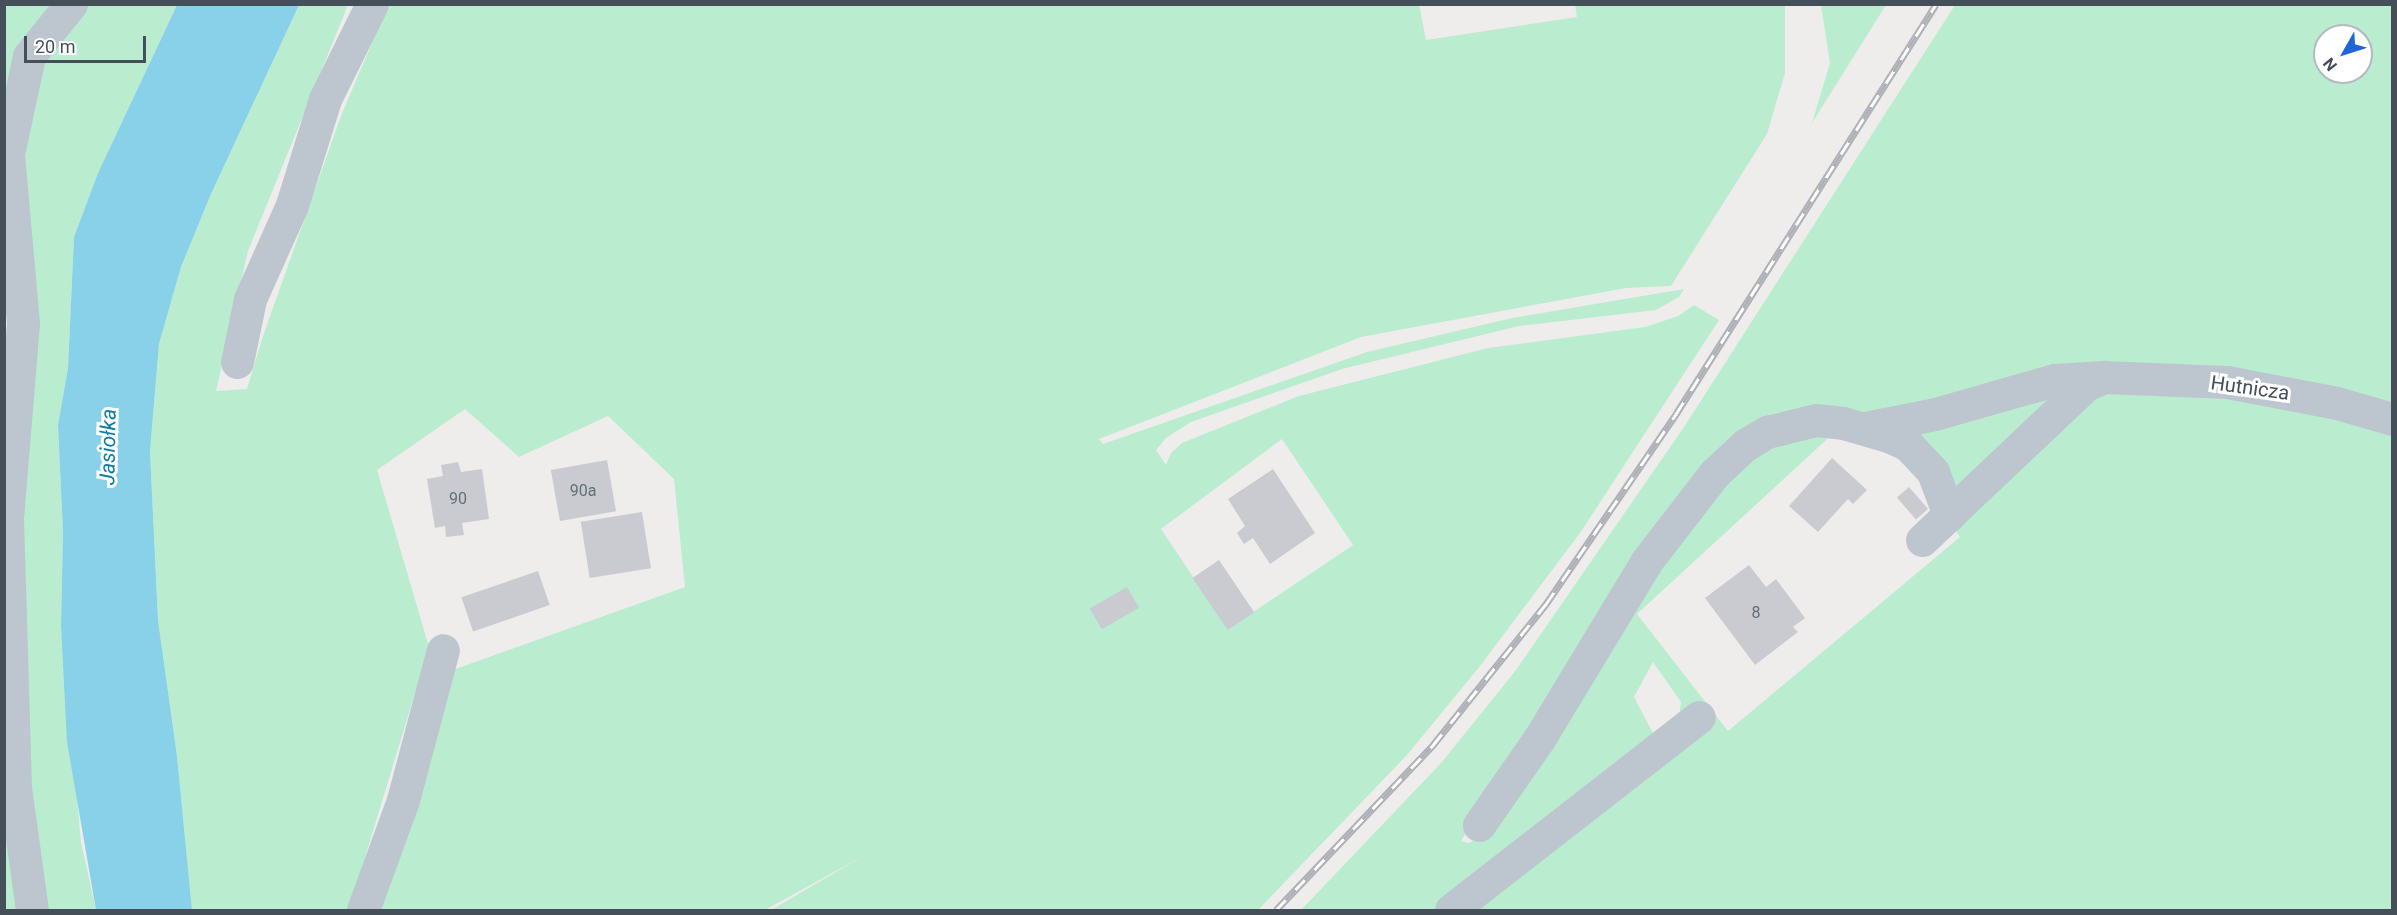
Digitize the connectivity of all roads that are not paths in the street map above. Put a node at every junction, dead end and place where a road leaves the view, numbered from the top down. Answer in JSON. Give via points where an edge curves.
{"nodes":[{"id":1,"x":71,"y":4,"type":"edge"},
{"id":2,"x":372,"y":4,"type":"edge"},
{"id":3,"x":237,"y":362,"type":"dead end"},
{"id":4,"x":2104,"y":377,"type":"junction"},
{"id":5,"x":2392,"y":419,"type":"edge"},
{"id":6,"x":1865,"y":428,"type":"junction"},
{"id":7,"x":1948,"y":515,"type":"junction"},
{"id":8,"x":1922,"y":540,"type":"dead end"},
{"id":9,"x":443,"y":650,"type":"dead end"},
{"id":10,"x":1699,"y":717,"type":"dead end"},
{"id":11,"x":1479,"y":825,"type":"dead end"},
{"id":12,"x":32,"y":910,"type":"edge"},
{"id":13,"x":363,"y":910,"type":"edge"},
{"id":14,"x":1451,"y":910,"type":"edge"}],
"edges":[{"from":1,"to":12,"type":"street","via":[[29,56],[8,154],[23,323],[7,518],[15,787]]},
{"from":2,"to":3,"type":"street","via":[[325,99],[292,205],[250,299]]},
{"from":4,"to":5,"type":"street","name":"Hutnicza","via":[[2227,382],[2337,402]]},
{"from":4,"to":6,"type":"street","name":"Hutnicza","via":[[2054,380],[1935,414]]},
{"from":4,"to":7,"type":"street","via":[[2086,385]]},
{"from":6,"to":7,"type":"street","via":[[1908,445],[1923,459],[1942,492]]},
{"from":6,"to":11,"type":"street","via":[[1816,420],[1792,424],[1745,445],[1722,466],[1646,562],[1539,739]]},
{"from":7,"to":8,"type":"street"},
{"from":9,"to":13,"type":"street","via":[[403,800]]},
{"from":10,"to":14,"type":"street"}]}
